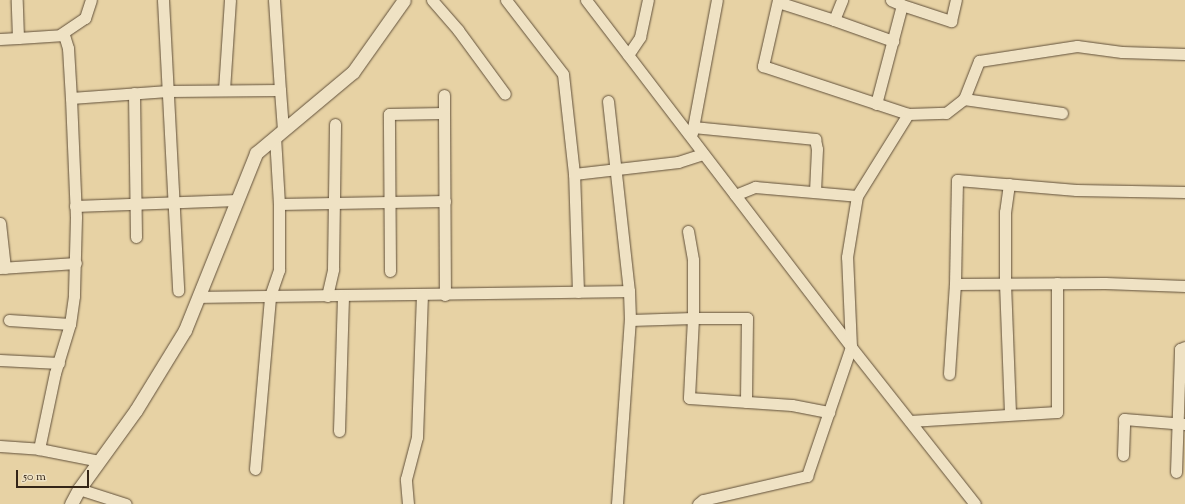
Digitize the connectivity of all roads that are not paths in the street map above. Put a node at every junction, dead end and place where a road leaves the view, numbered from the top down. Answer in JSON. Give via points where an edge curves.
{"nodes":[{"id":1,"x":17,"y":0,"type":"edge"},
{"id":2,"x":91,"y":0,"type":"edge"},
{"id":3,"x":163,"y":0,"type":"edge"},
{"id":4,"x":230,"y":0,"type":"edge"},
{"id":5,"x":274,"y":0,"type":"edge"},
{"id":6,"x":404,"y":0,"type":"edge"},
{"id":7,"x":432,"y":0,"type":"edge"},
{"id":8,"x":506,"y":0,"type":"edge"},
{"id":9,"x":586,"y":0,"type":"edge"},
{"id":10,"x":648,"y":0,"type":"edge"},
{"id":11,"x":717,"y":0,"type":"edge"},
{"id":12,"x":842,"y":0,"type":"edge"},
{"id":13,"x":891,"y":0,"type":"edge"},
{"id":14,"x":956,"y":0,"type":"edge"},
{"id":15,"x":778,"y":1,"type":"edge"},
{"id":16,"x":902,"y":4,"type":"junction"},
{"id":17,"x":834,"y":20,"type":"junction"},
{"id":18,"x":60,"y":34,"type":"junction"},
{"id":19,"x":18,"y":38,"type":"junction"},
{"id":20,"x":0,"y":39,"type":"edge"},
{"id":21,"x":892,"y":41,"type":"junction"},
{"id":22,"x":1185,"y":54,"type":"edge"},
{"id":23,"x":628,"y":55,"type":"junction"},
{"id":24,"x":224,"y":90,"type":"junction"},
{"id":25,"x":280,"y":90,"type":"junction"},
{"id":26,"x":168,"y":91,"type":"junction"},
{"id":27,"x":134,"y":93,"type":"junction"},
{"id":28,"x":505,"y":94,"type":"dead end"},
{"id":29,"x":444,"y":95,"type":"dead end"},
{"id":30,"x":71,"y":98,"type":"junction"},
{"id":31,"x":964,"y":99,"type":"junction"},
{"id":32,"x":608,"y":101,"type":"dead end"},
{"id":33,"x":876,"y":104,"type":"junction"},
{"id":34,"x":444,"y":113,"type":"junction"},
{"id":35,"x":1062,"y":113,"type":"dead end"},
{"id":36,"x":908,"y":114,"type":"junction"},
{"id":37,"x":335,"y":124,"type":"dead end"},
{"id":38,"x":692,"y":133,"type":"junction"},
{"id":39,"x":279,"y":134,"type":"junction"},
{"id":40,"x":703,"y":154,"type":"junction"},
{"id":41,"x":616,"y":169,"type":"junction"},
{"id":42,"x":574,"y":174,"type":"junction"},
{"id":43,"x":1009,"y":184,"type":"junction"},
{"id":44,"x":814,"y":191,"type":"junction"},
{"id":45,"x":1185,"y":192,"type":"edge"},
{"id":46,"x":735,"y":195,"type":"junction"},
{"id":47,"x":857,"y":196,"type":"junction"},
{"id":48,"x":237,"y":200,"type":"junction"},
{"id":49,"x":445,"y":201,"type":"junction"},
{"id":50,"x":173,"y":202,"type":"junction"},
{"id":51,"x":390,"y":202,"type":"junction"},
{"id":52,"x":136,"y":204,"type":"junction"},
{"id":53,"x":280,"y":204,"type":"junction"},
{"id":54,"x":334,"y":204,"type":"junction"},
{"id":55,"x":75,"y":206,"type":"junction"},
{"id":56,"x":0,"y":223,"type":"edge"},
{"id":57,"x":688,"y":231,"type":"dead end"},
{"id":58,"x":136,"y":237,"type":"dead end"},
{"id":59,"x":76,"y":263,"type":"junction"},
{"id":60,"x":3,"y":268,"type":"edge"},
{"id":61,"x":390,"y":271,"type":"dead end"},
{"id":62,"x":1005,"y":283,"type":"junction"},
{"id":63,"x":1057,"y":283,"type":"junction"},
{"id":64,"x":955,"y":284,"type":"junction"},
{"id":65,"x":1185,"y":286,"type":"edge"},
{"id":66,"x":178,"y":291,"type":"dead end"},
{"id":67,"x":630,"y":291,"type":"junction"},
{"id":68,"x":578,"y":292,"type":"junction"},
{"id":69,"x":422,"y":295,"type":"junction"},
{"id":70,"x":445,"y":295,"type":"junction"},
{"id":71,"x":270,"y":296,"type":"junction"},
{"id":72,"x":327,"y":296,"type":"junction"},
{"id":73,"x":343,"y":296,"type":"junction"},
{"id":74,"x":198,"y":297,"type":"junction"},
{"id":75,"x":693,"y":318,"type":"junction"},
{"id":76,"x":9,"y":320,"type":"dead end"},
{"id":77,"x":630,"y":320,"type":"junction"},
{"id":78,"x":70,"y":324,"type":"junction"},
{"id":79,"x":851,"y":347,"type":"junction"},
{"id":80,"x":1185,"y":347,"type":"edge"},
{"id":81,"x":0,"y":360,"type":"edge"},
{"id":82,"x":59,"y":363,"type":"junction"},
{"id":83,"x":949,"y":374,"type":"dead end"},
{"id":84,"x":746,"y":402,"type":"junction"},
{"id":85,"x":829,"y":412,"type":"junction"},
{"id":86,"x":1010,"y":414,"type":"junction"},
{"id":87,"x":910,"y":421,"type":"junction"},
{"id":88,"x":1181,"y":423,"type":"edge"},
{"id":89,"x":339,"y":431,"type":"dead end"},
{"id":90,"x":0,"y":446,"type":"edge"},
{"id":91,"x":40,"y":448,"type":"junction"},
{"id":92,"x":1123,"y":456,"type":"dead end"},
{"id":93,"x":99,"y":461,"type":"junction"},
{"id":94,"x":256,"y":469,"type":"dead end"},
{"id":95,"x":1176,"y":472,"type":"dead end"},
{"id":96,"x":78,"y":489,"type":"junction"},
{"id":97,"x":71,"y":504,"type":"edge"},
{"id":98,"x":126,"y":504,"type":"edge"},
{"id":99,"x":408,"y":504,"type":"edge"},
{"id":100,"x":617,"y":504,"type":"edge"},
{"id":101,"x":698,"y":504,"type":"edge"},
{"id":102,"x":976,"y":504,"type":"edge"}],
"edges":[{"from":1,"to":19,"type":"street"},
{"from":2,"to":18,"type":"street","via":[[85,18]]},
{"from":3,"to":26,"type":"street"},
{"from":4,"to":24,"type":"street"},
{"from":5,"to":25,"type":"street"},
{"from":6,"to":39,"type":"street","via":[[353,72]]},
{"from":7,"to":28,"type":"street","via":[[458,30]]},
{"from":8,"to":42,"type":"street","via":[[563,74]]},
{"from":9,"to":23,"type":"street"},
{"from":10,"to":23,"type":"street","via":[[640,37]]},
{"from":11,"to":38,"type":"street"},
{"from":12,"to":17,"type":"street"},
{"from":13,"to":16,"type":"street"},
{"from":14,"to":16,"type":"street","via":[[951,21]]},
{"from":15,"to":17,"type":"street"},
{"from":15,"to":33,"type":"street","via":[[763,66]]},
{"from":16,"to":21,"type":"street"},
{"from":17,"to":21,"type":"street"},
{"from":18,"to":19,"type":"street"},
{"from":18,"to":30,"type":"street","via":[[67,39]]},
{"from":19,"to":20,"type":"street"},
{"from":21,"to":33,"type":"street"},
{"from":22,"to":31,"type":"street","via":[[1122,52],[1077,46],[978,61]]},
{"from":23,"to":38,"type":"street"},
{"from":24,"to":25,"type":"street"},
{"from":24,"to":26,"type":"street"},
{"from":25,"to":39,"type":"street"},
{"from":26,"to":27,"type":"street"},
{"from":26,"to":50,"type":"street"},
{"from":27,"to":30,"type":"street"},
{"from":27,"to":52,"type":"street"},
{"from":29,"to":34,"type":"street"},
{"from":30,"to":55,"type":"street"},
{"from":31,"to":35,"type":"street"},
{"from":31,"to":36,"type":"street","via":[[946,113]]},
{"from":32,"to":41,"type":"street"},
{"from":33,"to":36,"type":"street"},
{"from":34,"to":49,"type":"street"},
{"from":34,"to":51,"type":"street","via":[[389,114]]},
{"from":36,"to":47,"type":"street"},
{"from":37,"to":54,"type":"street"},
{"from":38,"to":40,"type":"street"},
{"from":38,"to":44,"type":"street","via":[[815,139],[817,149]]},
{"from":39,"to":48,"type":"street","via":[[256,153]]},
{"from":39,"to":53,"type":"street"},
{"from":40,"to":41,"type":"street","via":[[678,162]]},
{"from":40,"to":46,"type":"street"},
{"from":41,"to":42,"type":"street"},
{"from":41,"to":67,"type":"street"},
{"from":42,"to":68,"type":"street"},
{"from":43,"to":45,"type":"street","via":[[1076,190]]},
{"from":43,"to":62,"type":"street","via":[[1005,212]]},
{"from":43,"to":64,"type":"street","via":[[957,180]]},
{"from":44,"to":46,"type":"street","via":[[755,187]]},
{"from":44,"to":47,"type":"street"},
{"from":46,"to":79,"type":"street"},
{"from":47,"to":79,"type":"street","via":[[847,257]]},
{"from":48,"to":50,"type":"street"},
{"from":48,"to":74,"type":"street"},
{"from":49,"to":51,"type":"street"},
{"from":49,"to":70,"type":"street"},
{"from":50,"to":52,"type":"street"},
{"from":50,"to":66,"type":"street"},
{"from":51,"to":54,"type":"street"},
{"from":51,"to":61,"type":"street"},
{"from":52,"to":55,"type":"street"},
{"from":52,"to":58,"type":"street"},
{"from":53,"to":54,"type":"street"},
{"from":53,"to":71,"type":"street","via":[[279,270]]},
{"from":54,"to":72,"type":"street","via":[[333,269]]},
{"from":55,"to":59,"type":"street"},
{"from":56,"to":60,"type":"street"},
{"from":57,"to":75,"type":"street","via":[[693,260]]},
{"from":59,"to":60,"type":"street"},
{"from":59,"to":78,"type":"street"},
{"from":62,"to":63,"type":"street"},
{"from":62,"to":64,"type":"street"},
{"from":62,"to":86,"type":"street"},
{"from":63,"to":65,"type":"street"},
{"from":63,"to":86,"type":"street","via":[[1057,412]]},
{"from":64,"to":83,"type":"street"},
{"from":67,"to":68,"type":"street"},
{"from":67,"to":77,"type":"street"},
{"from":68,"to":70,"type":"street"},
{"from":69,"to":70,"type":"street"},
{"from":69,"to":73,"type":"street"},
{"from":69,"to":99,"type":"street","via":[[418,436],[406,479]]},
{"from":71,"to":72,"type":"street"},
{"from":71,"to":74,"type":"street"},
{"from":71,"to":94,"type":"street"},
{"from":72,"to":73,"type":"street"},
{"from":73,"to":89,"type":"street"},
{"from":74,"to":93,"type":"street","via":[[185,330],[136,410]]},
{"from":75,"to":77,"type":"street"},
{"from":75,"to":84,"type":"street","via":[[689,398]]},
{"from":75,"to":84,"type":"street","via":[[747,318]]},
{"from":76,"to":78,"type":"street"},
{"from":77,"to":100,"type":"street"},
{"from":78,"to":82,"type":"street"},
{"from":79,"to":85,"type":"street"},
{"from":79,"to":87,"type":"street"},
{"from":80,"to":88,"type":"street","via":[[1180,349]]},
{"from":81,"to":82,"type":"street"},
{"from":82,"to":91,"type":"street"},
{"from":84,"to":85,"type":"street","via":[[792,405]]},
{"from":85,"to":101,"type":"street","via":[[807,476],[703,500]]},
{"from":86,"to":87,"type":"street"},
{"from":87,"to":102,"type":"street"},
{"from":88,"to":92,"type":"street","via":[[1124,420]]},
{"from":88,"to":95,"type":"street"},
{"from":90,"to":91,"type":"street"},
{"from":91,"to":93,"type":"street"},
{"from":93,"to":96,"type":"street"},
{"from":96,"to":97,"type":"street"},
{"from":96,"to":98,"type":"street"}]}
